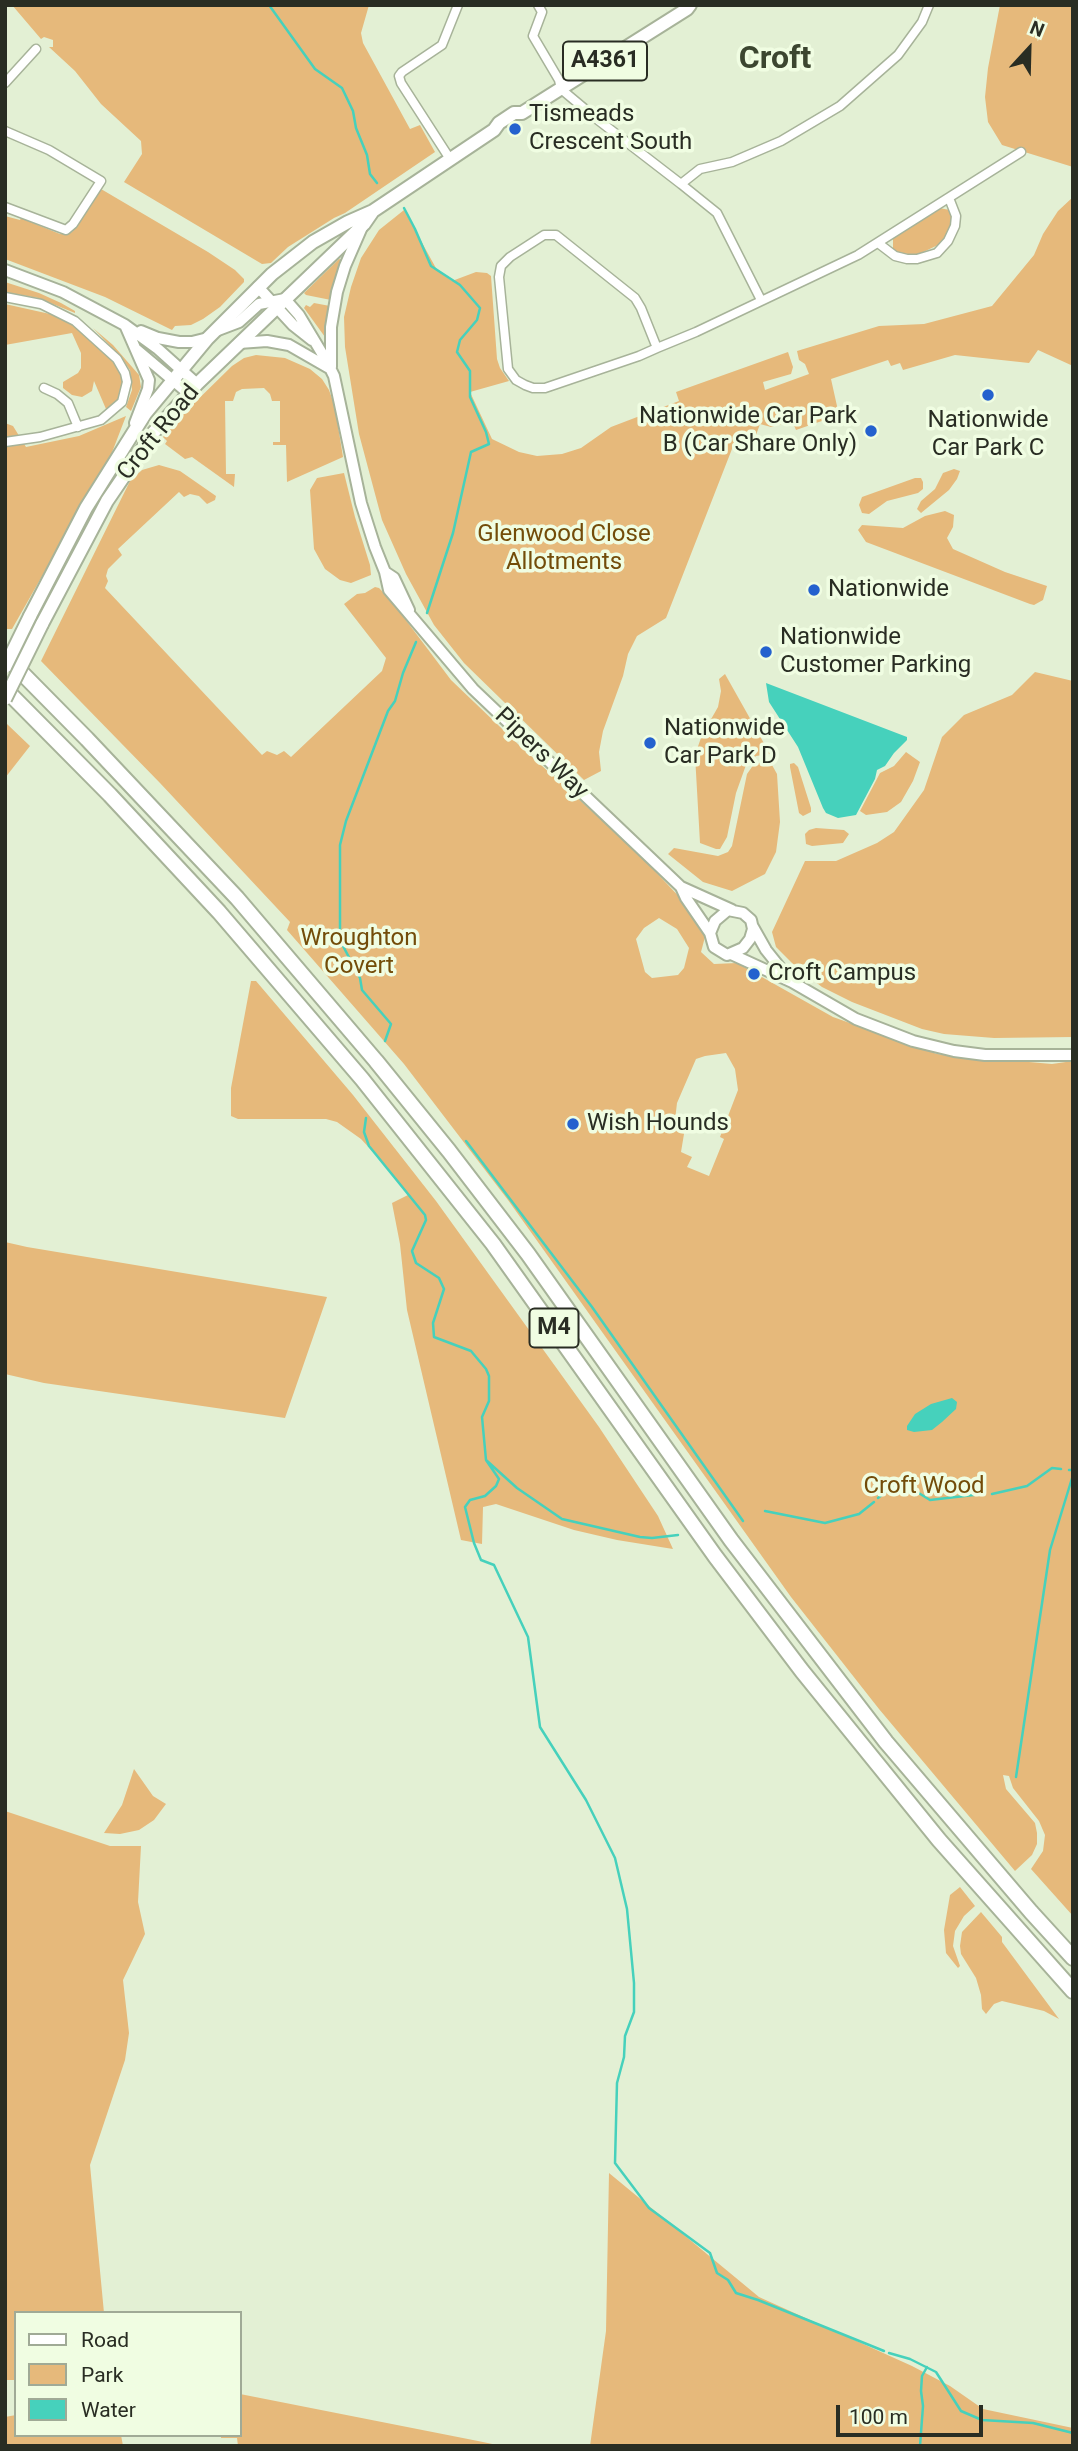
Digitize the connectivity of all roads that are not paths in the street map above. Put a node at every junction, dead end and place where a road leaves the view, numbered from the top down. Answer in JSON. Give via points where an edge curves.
{"nodes":[{"id":1,"x":458,"y":5,"type":"edge"},
{"id":2,"x":538,"y":5,"type":"edge"},
{"id":3,"x":701,"y":5,"type":"edge"},
{"id":4,"x":929,"y":5,"type":"edge"},
{"id":5,"x":689,"y":7,"type":"edge"},
{"id":6,"x":36,"y":49,"type":"dead end"},
{"id":7,"x":5,"y":83,"type":"edge"},
{"id":8,"x":561,"y":89,"type":"junction"},
{"id":9,"x":5,"y":131,"type":"edge"},
{"id":10,"x":1021,"y":152,"type":"dead end"},
{"id":11,"x":450,"y":159,"type":"junction"},
{"id":12,"x":681,"y":184,"type":"junction"},
{"id":13,"x":949,"y":198,"type":"junction"},
{"id":14,"x":5,"y":207,"type":"edge"},
{"id":15,"x":373,"y":211,"type":"junction"},
{"id":16,"x":364,"y":224,"type":"junction"},
{"id":17,"x":878,"y":243,"type":"junction"},
{"id":18,"x":5,"y":270,"type":"edge"},
{"id":19,"x":258,"y":287,"type":"junction"},
{"id":20,"x":5,"y":298,"type":"edge"},
{"id":21,"x":761,"y":300,"type":"junction"},
{"id":22,"x":278,"y":303,"type":"junction"},
{"id":23,"x":125,"y":325,"type":"junction"},
{"id":24,"x":211,"y":334,"type":"junction"},
{"id":25,"x":239,"y":343,"type":"junction"},
{"id":26,"x":135,"y":348,"type":"junction"},
{"id":27,"x":657,"y":348,"type":"junction"},
{"id":28,"x":180,"y":369,"type":"junction"},
{"id":29,"x":331,"y":369,"type":"junction"},
{"id":30,"x":172,"y":380,"type":"junction"},
{"id":31,"x":44,"y":388,"type":"dead end"},
{"id":32,"x":192,"y":389,"type":"junction"},
{"id":33,"x":78,"y":427,"type":"junction"},
{"id":34,"x":129,"y":437,"type":"junction"},
{"id":35,"x":5,"y":442,"type":"edge"},
{"id":36,"x":5,"y":656,"type":"edge"},
{"id":37,"x":5,"y":667,"type":"edge"},
{"id":38,"x":5,"y":689,"type":"edge"},
{"id":39,"x":5,"y":699,"type":"edge"},
{"id":40,"x":681,"y":887,"type":"junction"},
{"id":41,"x":732,"y":910,"type":"junction"},
{"id":42,"x":753,"y":926,"type":"junction"},
{"id":43,"x":710,"y":933,"type":"junction"},
{"id":44,"x":731,"y":954,"type":"junction"},
{"id":45,"x":792,"y":982,"type":"junction"},
{"id":46,"x":1073,"y":1055,"type":"edge"},
{"id":47,"x":1073,"y":1958,"type":"edge"},
{"id":48,"x":1073,"y":1991,"type":"edge"}],
"edges":[{"from":1,"to":11,"type":"street","via":[[442,45],[399,76]]},
{"from":2,"to":8,"type":"street","via":[[542,12],[533,36]]},
{"from":3,"to":5,"type":"main road","name":"Croft Road","number":"A4361"},
{"from":4,"to":12,"type":"street","via":[[898,55],[840,106],[781,141],[732,162],[701,169]]},
{"from":5,"to":8,"type":"main road","name":"Croft Road","number":"A4361"},
{"from":6,"to":7,"type":"street"},
{"from":8,"to":11,"type":"main road","name":"Croft Road","number":"A4361","via":[[522,113],[518,121],[494,130]]},
{"from":8,"to":12,"type":"street"},
{"from":9,"to":14,"type":"street","via":[[101,181],[66,230]]},
{"from":10,"to":13,"type":"street"},
{"from":11,"to":15,"type":"main road","name":"Croft Road","number":"A4361"},
{"from":12,"to":21,"type":"street","via":[[717,214]]},
{"from":13,"to":17,"type":"street"},
{"from":13,"to":17,"type":"street","via":[[956,226],[937,253],[907,259]]},
{"from":15,"to":16,"type":"main road","name":"Croft Road","number":"A4361"},
{"from":15,"to":19,"type":"main road","name":"Croft Road","number":"A4361","via":[[313,242]]},
{"from":16,"to":22,"type":"main road","name":"Croft Road","number":"A4361"},
{"from":16,"to":29,"type":"main road","via":[[337,292]]},
{"from":17,"to":21,"type":"street"},
{"from":18,"to":23,"type":"main road","via":[[63,292]]},
{"from":19,"to":22,"type":"main road"},
{"from":19,"to":24,"type":"main road","name":"Croft Road","number":"A4361"},
{"from":20,"to":33,"type":"street","name":"Croft Road","via":[[41,304],[68,316],[121,364],[127,382],[122,402],[106,417]]},
{"from":21,"to":27,"type":"street"},
{"from":22,"to":24,"type":"main road","via":[[259,304],[239,322]]},
{"from":22,"to":25,"type":"main road","name":"Croft Road","number":"A4361"},
{"from":22,"to":29,"type":"main road","name":"Pipers Way","via":[[303,321]]},
{"from":23,"to":24,"type":"main road","via":[[166,340],[187,342]]},
{"from":23,"to":26,"type":"main road"},
{"from":23,"to":28,"type":"main road"},
{"from":24,"to":28,"type":"main road","name":"Croft Road","number":"A4361"},
{"from":25,"to":29,"type":"main road","via":[[289,345]]},
{"from":25,"to":32,"type":"main road","name":"Croft Road","number":"A4361"},
{"from":26,"to":30,"type":"main road"},
{"from":26,"to":34,"type":"main road","via":[[149,383]]},
{"from":27,"to":27,"type":"street","via":[[635,298],[556,235],[544,235],[501,266],[506,363],[516,380],[525,385],[558,386]]},
{"from":28,"to":30,"type":"main road","name":"Croft Road","number":"A4361"},
{"from":28,"to":32,"type":"main road"},
{"from":29,"to":40,"type":"main road","name":"Pipers Way","via":[[363,512],[389,590],[473,689]]},
{"from":30,"to":32,"type":"main road"},
{"from":30,"to":34,"type":"main road","name":"Croft Road","number":"A4361"},
{"from":31,"to":33,"type":"street","via":[[68,403]]},
{"from":32,"to":39,"type":"main road","name":"Croft Road","number":"A4361","bridge":true,"via":[[146,441],[107,501]]},
{"from":33,"to":35,"type":"street","name":"Croft Road"},
{"from":34,"to":37,"type":"main road","name":"Croft Road","number":"A4361","bridge":true,"via":[[86,508]]},
{"from":36,"to":47,"type":"highway","number":"M4","via":[[237,898],[384,1071],[527,1254],[779,1604],[895,1752]]},
{"from":38,"to":48,"type":"highway","number":"M4","via":[[219,912],[362,1079],[500,1254],[802,1671],[939,1840]]},
{"from":40,"to":41,"type":"main road","name":"Pipers Way"},
{"from":40,"to":43,"type":"main road","name":"Pipers Way"},
{"from":41,"to":42,"type":"main road","via":[[743,913]]},
{"from":41,"to":43,"type":"main road","via":[[718,917]]},
{"from":42,"to":44,"type":"main road","via":[[748,942]]},
{"from":42,"to":45,"type":"main road"},
{"from":43,"to":44,"type":"main road","via":[[717,950]]},
{"from":44,"to":45,"type":"main road"},
{"from":45,"to":46,"type":"main road","via":[[856,1019],[925,1044],[985,1055]]}]}
